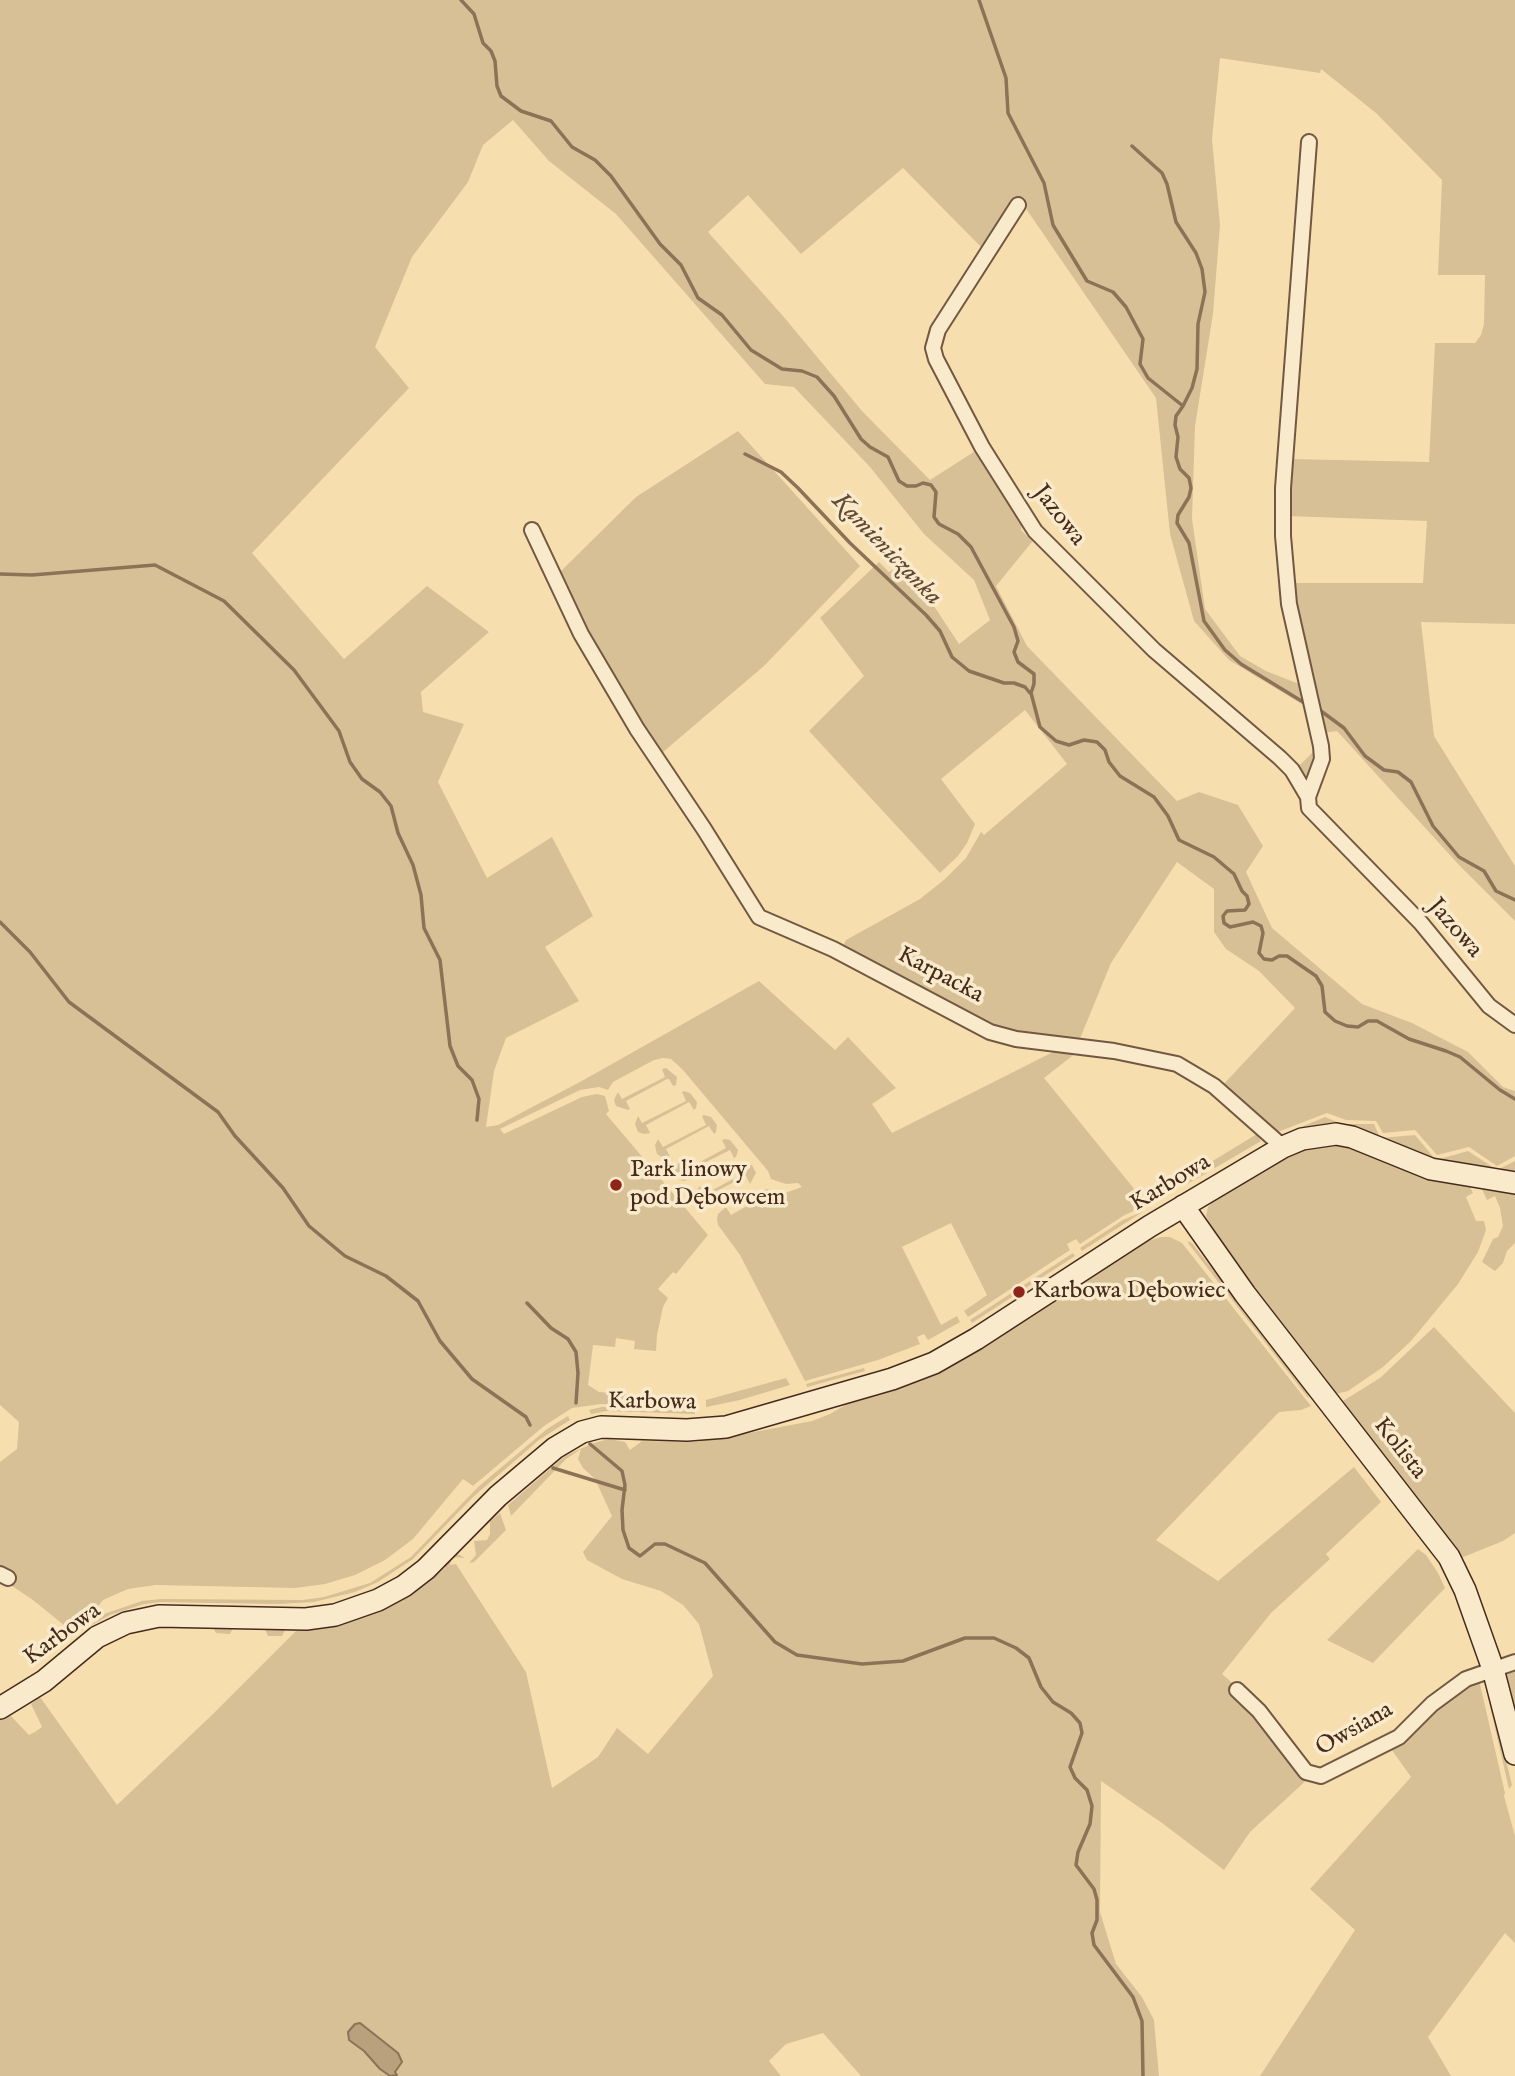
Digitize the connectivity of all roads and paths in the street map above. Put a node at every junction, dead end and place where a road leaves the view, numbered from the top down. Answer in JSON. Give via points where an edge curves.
{"nodes":[{"id":1,"x":1309,"y":142,"type":"dead end"},
{"id":2,"x":1018,"y":205,"type":"dead end"},
{"id":3,"x":532,"y":530,"type":"dead end"},
{"id":4,"x":1308,"y":797,"type":"junction"},
{"id":5,"x":1515,"y":1025,"type":"edge"},
{"id":6,"x":1283,"y":1147,"type":"junction"},
{"id":7,"x":1515,"y":1183,"type":"edge"},
{"id":8,"x":1183,"y":1206,"type":"junction"},
{"id":9,"x":1515,"y":1662,"type":"edge"},
{"id":10,"x":1493,"y":1669,"type":"junction"},
{"id":11,"x":1237,"y":1690,"type":"dead end"},
{"id":12,"x":0,"y":1708,"type":"edge"},
{"id":13,"x":1515,"y":1754,"type":"edge"}],
"edges":[{"from":1,"to":4,"type":"street","via":[[1283,488],[1289,604],[1321,746],[1322,760]]},
{"from":2,"to":4,"type":"street","name":"Jazowa","via":[[938,330],[933,348],[936,359],[982,447],[1035,531],[1154,650],[1280,758]]},
{"from":3,"to":6,"type":"street","name":"Karpacka","via":[[581,634],[759,917],[833,949],[990,1032],[1177,1064],[1214,1086]]},
{"from":4,"to":5,"type":"street","name":"Jazowa","via":[[1309,808],[1325,826],[1421,923],[1489,1006]]},
{"from":6,"to":7,"type":"street","via":[[1336,1134],[1431,1169]]},
{"from":6,"to":8,"type":"street","name":"Karbowa"},
{"from":8,"to":10,"type":"street","name":"Kolista","via":[[1245,1294],[1437,1539],[1458,1572]]},
{"from":8,"to":12,"type":"street","name":"Karbowa","via":[[976,1339],[912,1372],[726,1427],[601,1427],[575,1435],[498,1496],[426,1569],[378,1600],[335,1615],[306,1619],[159,1616],[125,1623],[97,1637],[44,1681]]},
{"from":9,"to":10,"type":"street","name":"Owsiana"},
{"from":10,"to":11,"type":"street","name":"Owsiana","via":[[1452,1688],[1399,1737],[1321,1776],[1307,1772]]},
{"from":10,"to":13,"type":"street","name":"Kolista"}]}
